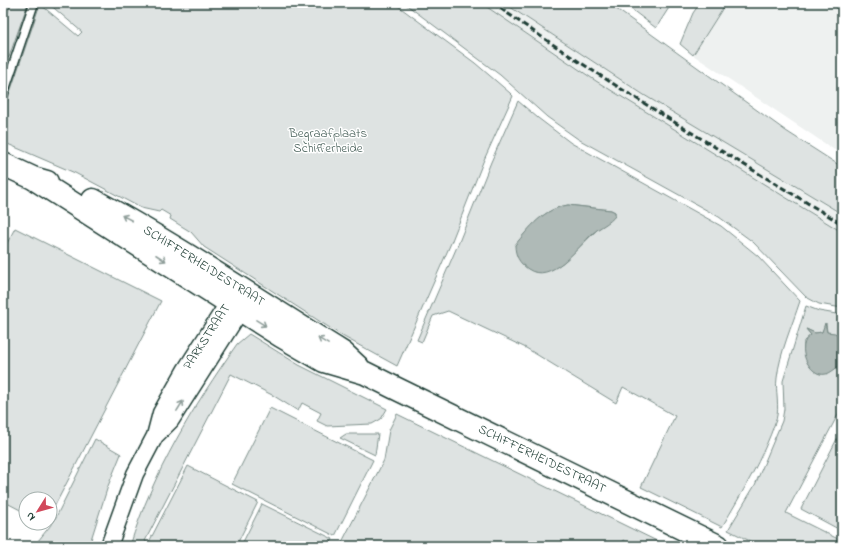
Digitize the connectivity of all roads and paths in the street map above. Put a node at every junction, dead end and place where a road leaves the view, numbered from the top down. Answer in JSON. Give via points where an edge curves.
{"nodes":[{"id":1,"x":34,"y":3,"type":"edge"},
{"id":2,"x":7,"y":71,"type":"edge"},
{"id":3,"x":3,"y":95,"type":"edge"},
{"id":4,"x":3,"y":164,"type":"edge"},
{"id":5,"x":237,"y":301,"type":"junction"},
{"id":6,"x":110,"y":546,"type":"edge"},
{"id":7,"x":718,"y":546,"type":"edge"}],
"edges":[{"from":1,"to":2,"type":"lane"},
{"from":2,"to":3,"type":"lane"},
{"from":4,"to":5,"type":"street","name":"SCHIFFERHEIDESTRAAT","via":[[33,178]]},
{"from":5,"to":6,"type":"street","name":"PARKSTRAAT","via":[[186,369],[162,413],[155,436],[135,474]]},
{"from":5,"to":7,"type":"street","name":"SCHIFFERHEIDESTRAAT","via":[[343,353],[365,373]]}]}
